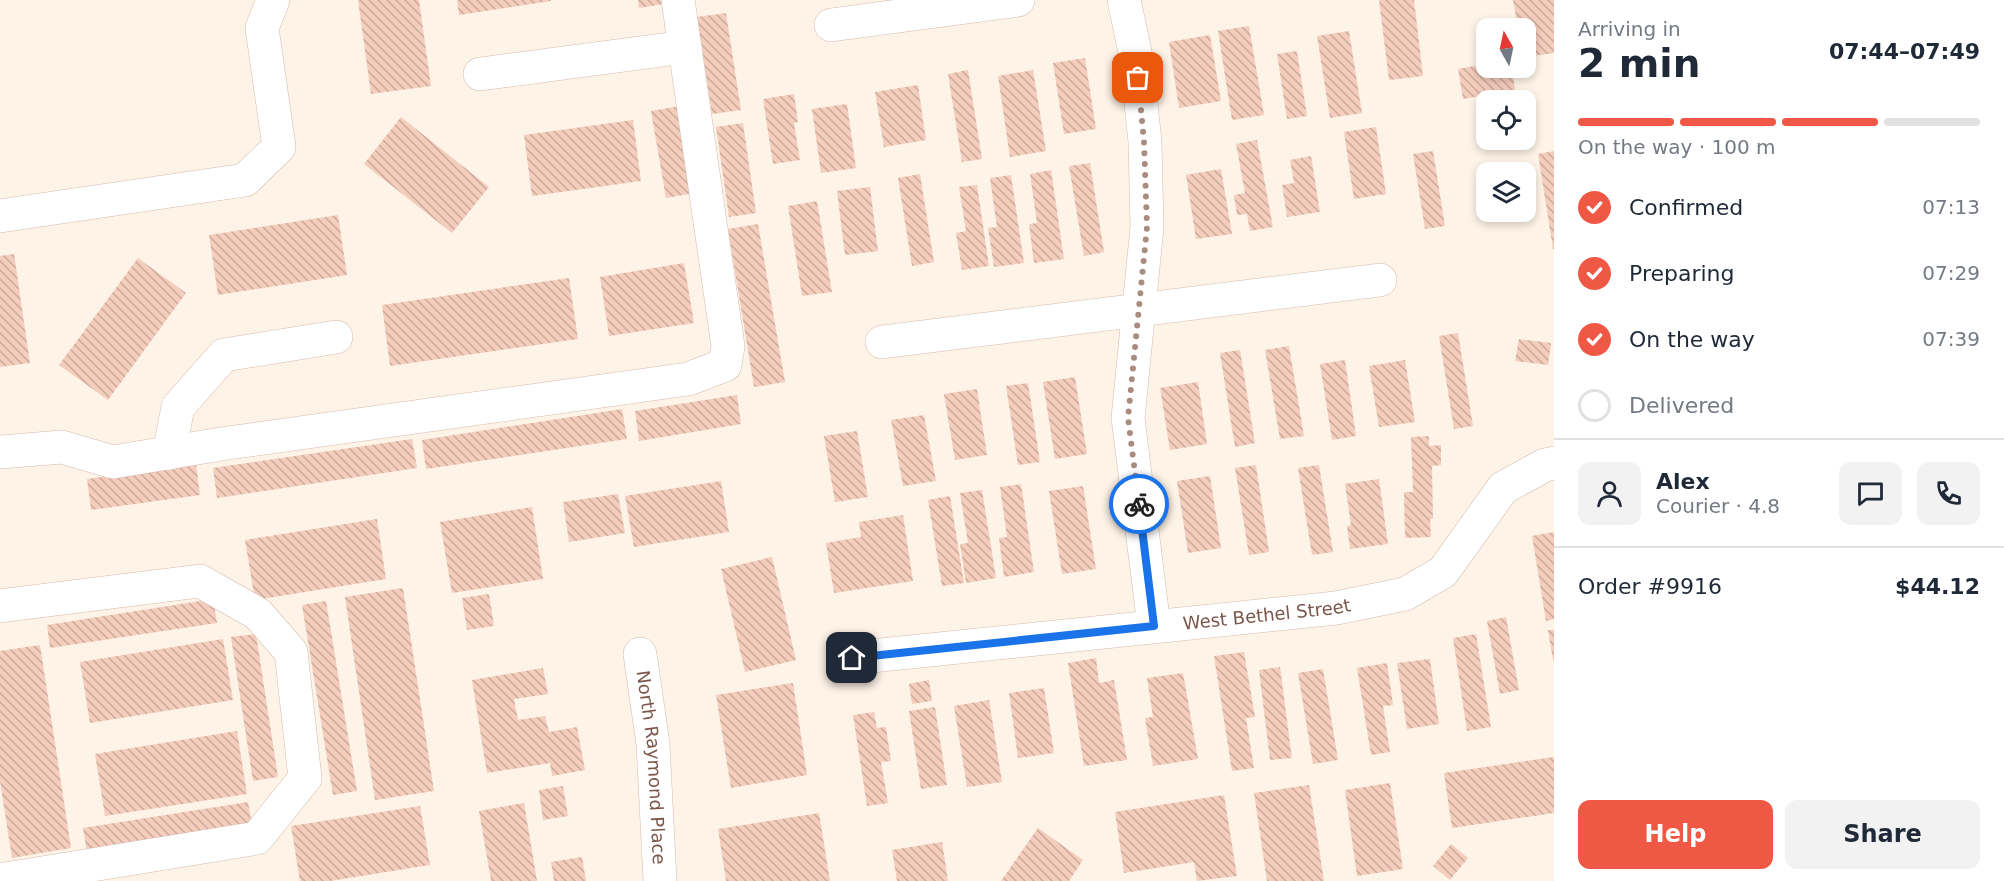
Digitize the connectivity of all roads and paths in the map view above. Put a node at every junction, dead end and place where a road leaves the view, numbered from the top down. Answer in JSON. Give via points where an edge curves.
{"nodes":[{"id":1,"x":273,"y":0,"type":"edge"},
{"id":2,"x":678,"y":0,"type":"edge"},
{"id":3,"x":1018,"y":0,"type":"edge"},
{"id":4,"x":1124,"y":0,"type":"edge"},
{"id":5,"x":831,"y":25,"type":"dead end"},
{"id":6,"x":685,"y":47,"type":"junction"},
{"id":7,"x":480,"y":74,"type":"dead end"},
{"id":8,"x":0,"y":216,"type":"edge"},
{"id":9,"x":1380,"y":280,"type":"dead end"},
{"id":10,"x":1138,"y":311,"type":"junction"},
{"id":11,"x":336,"y":337,"type":"dead end"},
{"id":12,"x":882,"y":342,"type":"dead end"},
{"id":13,"x":0,"y":452,"type":"edge"},
{"id":14,"x":170,"y":453,"type":"junction"},
{"id":15,"x":1554,"y":463,"type":"edge"},
{"id":16,"x":0,"y":606,"type":"edge"},
{"id":17,"x":1154,"y":626,"type":"junction"},
{"id":18,"x":640,"y":654,"type":"dead end"},
{"id":19,"x":852,"y":658,"type":"dead end"},
{"id":20,"x":0,"y":879,"type":"edge"},
{"id":21,"x":660,"y":881,"type":"edge"}],
"edges":[{"from":1,"to":8,"type":"street","via":[[262,28],[279,147],[244,180]]},
{"from":2,"to":6,"type":"street"},
{"from":3,"to":5,"type":"street"},
{"from":4,"to":10,"type":"street","via":[[1136,57],[1144,142],[1147,227]]},
{"from":6,"to":7,"type":"street"},
{"from":6,"to":14,"type":"street","via":[[728,346],[725,365],[688,379]]},
{"from":9,"to":10,"type":"street"},
{"from":10,"to":12,"type":"street"},
{"from":10,"to":17,"type":"street","via":[[1128,418]]},
{"from":11,"to":14,"type":"street","via":[[224,355],[178,408]]},
{"from":13,"to":14,"type":"street","via":[[62,447],[113,462]]},
{"from":15,"to":17,"type":"street","name":"West Bethel Street","via":[[1503,488],[1443,572],[1405,594],[1336,608]]},
{"from":16,"to":20,"type":"street","via":[[200,581],[258,614],[291,652],[304,778],[257,838]]},
{"from":17,"to":19,"type":"street","name":"West Bethel Street"},
{"from":18,"to":21,"type":"street","name":"North Raymond Place","via":[[653,744]]}]}
